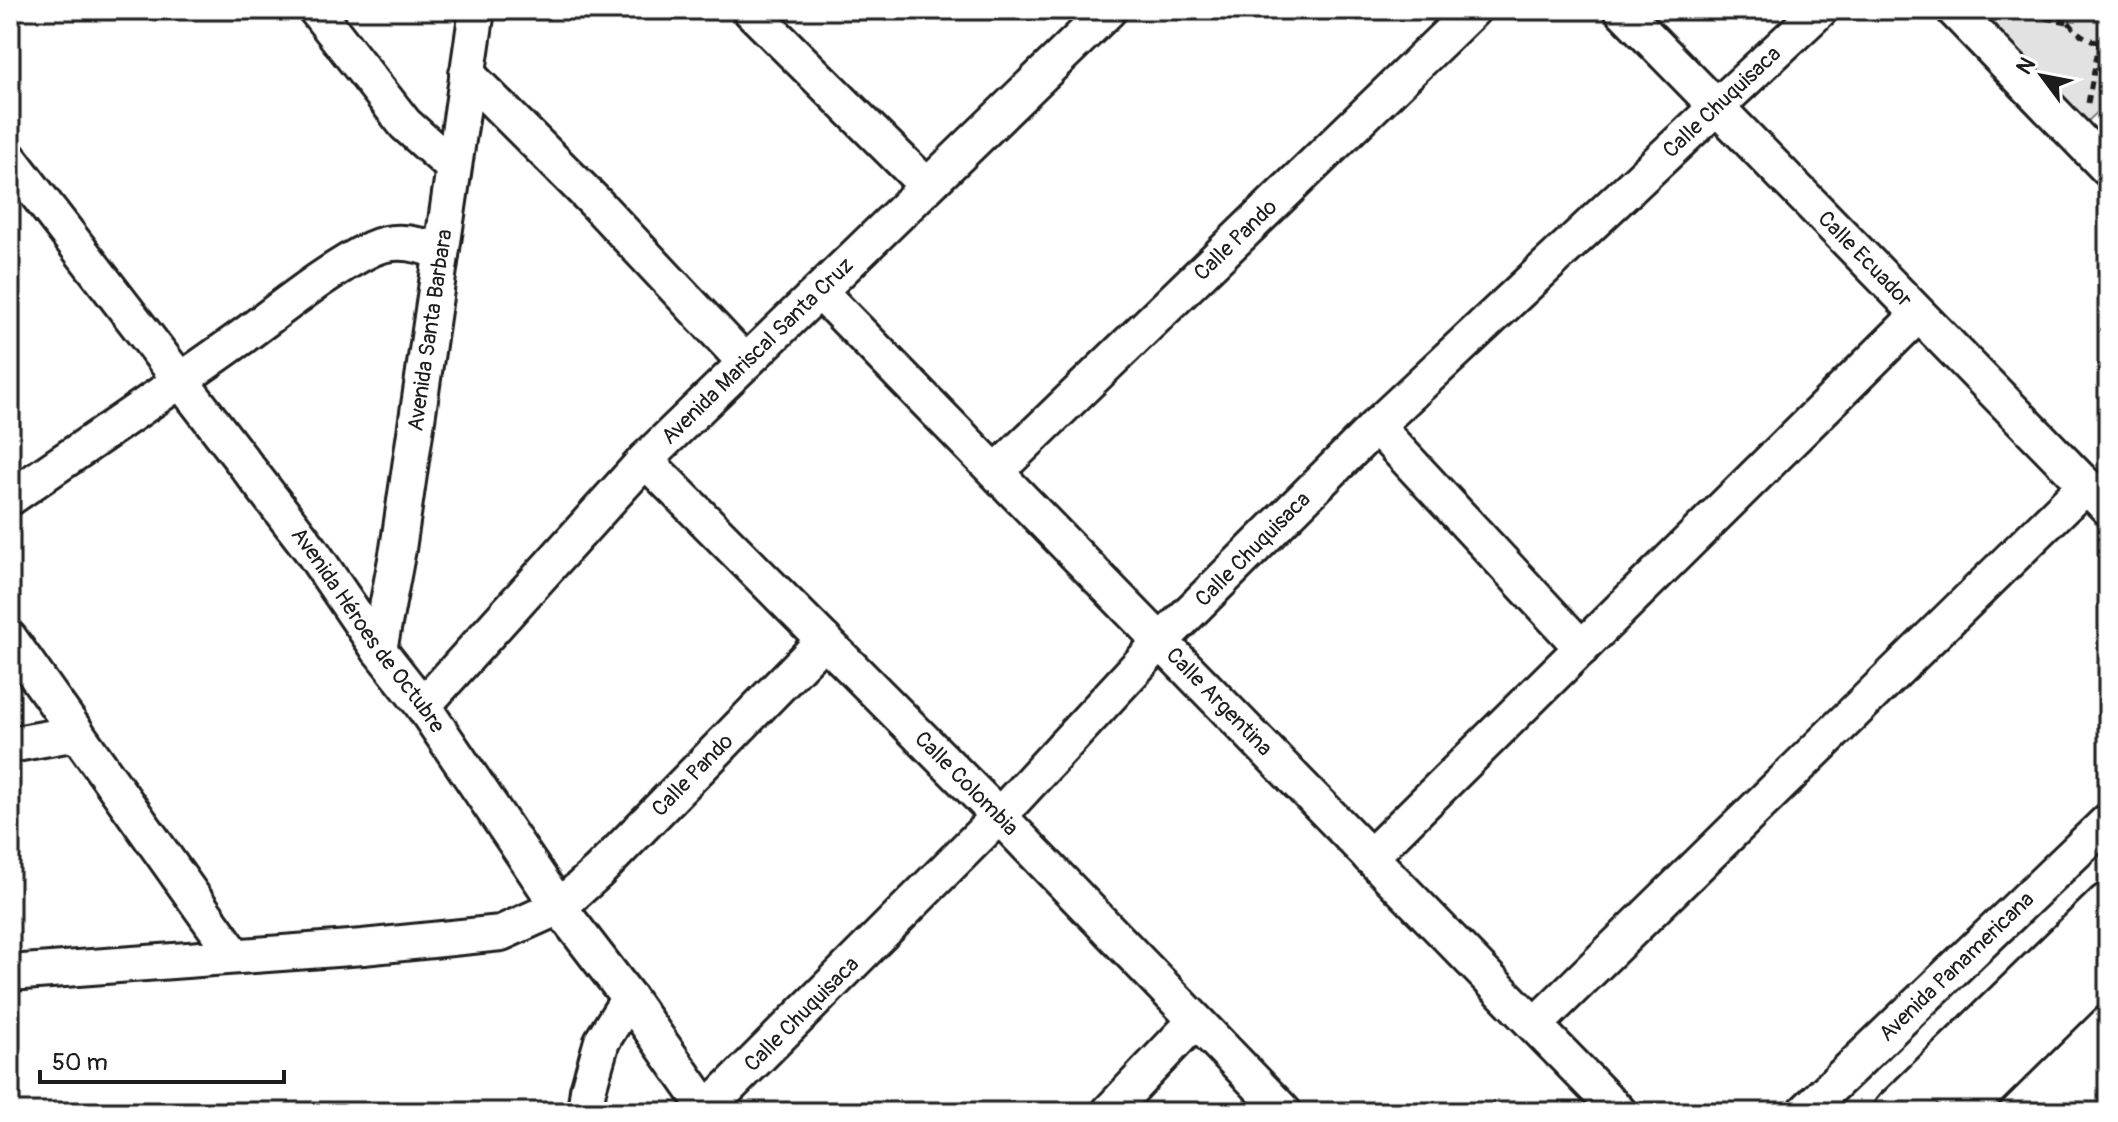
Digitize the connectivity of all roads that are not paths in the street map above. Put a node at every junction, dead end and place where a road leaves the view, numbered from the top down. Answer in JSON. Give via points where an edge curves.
{"nodes":[{"id":1,"x":316,"y":10,"type":"edge"},
{"id":2,"x":477,"y":10,"type":"edge"},
{"id":3,"x":750,"y":10,"type":"edge"},
{"id":4,"x":1109,"y":10,"type":"edge"},
{"id":5,"x":1473,"y":10,"type":"edge"},
{"id":6,"x":1622,"y":10,"type":"edge"},
{"id":7,"x":1820,"y":10,"type":"edge"},
{"id":8,"x":1954,"y":10,"type":"edge"},
{"id":9,"x":467,"y":74,"type":"junction"},
{"id":10,"x":1716,"y":107,"type":"junction"},
{"id":11,"x":2098,"y":142,"type":"edge"},
{"id":12,"x":10,"y":159,"type":"edge"},
{"id":13,"x":453,"y":167,"type":"junction"},
{"id":14,"x":926,"y":185,"type":"junction"},
{"id":15,"x":441,"y":253,"type":"junction"},
{"id":16,"x":820,"y":292,"type":"junction"},
{"id":17,"x":1918,"y":315,"type":"junction"},
{"id":18,"x":745,"y":362,"type":"junction"},
{"id":19,"x":181,"y":381,"type":"junction"},
{"id":20,"x":1376,"y":426,"type":"junction"},
{"id":21,"x":645,"y":460,"type":"junction"},
{"id":22,"x":997,"y":471,"type":"junction"},
{"id":23,"x":2097,"y":497,"type":"edge"},
{"id":24,"x":10,"y":498,"type":"edge"},
{"id":25,"x":10,"y":639,"type":"edge"},
{"id":26,"x":824,"y":640,"type":"junction"},
{"id":27,"x":1160,"y":642,"type":"junction"},
{"id":28,"x":1582,"y":648,"type":"junction"},
{"id":29,"x":379,"y":650,"type":"junction"},
{"id":30,"x":423,"y":706,"type":"junction"},
{"id":31,"x":77,"y":733,"type":"junction"},
{"id":32,"x":10,"y":745,"type":"edge"},
{"id":33,"x":999,"y":816,"type":"junction"},
{"id":34,"x":2108,"y":821,"type":"edge"},
{"id":35,"x":1370,"y":857,"type":"junction"},
{"id":36,"x":2108,"y":906,"type":"edge"},
{"id":37,"x":559,"y":907,"type":"junction"},
{"id":38,"x":235,"y":956,"type":"junction"},
{"id":39,"x":2108,"y":964,"type":"edge"},
{"id":40,"x":10,"y":973,"type":"edge"},
{"id":41,"x":629,"y":998,"type":"junction"},
{"id":42,"x":1195,"y":1021,"type":"junction"},
{"id":43,"x":1535,"y":1025,"type":"junction"},
{"id":44,"x":708,"y":1110,"type":"edge"},
{"id":45,"x":585,"y":1112,"type":"edge"},
{"id":46,"x":1109,"y":1112,"type":"edge"},
{"id":47,"x":1284,"y":1112,"type":"edge"},
{"id":48,"x":1619,"y":1112,"type":"edge"},
{"id":49,"x":1805,"y":1112,"type":"edge"},
{"id":50,"x":1896,"y":1112,"type":"edge"},
{"id":51,"x":1958,"y":1112,"type":"edge"}],
"edges":[{"from":1,"to":13,"type":"street","via":[[405,124]]},
{"from":2,"to":9,"type":"street","name":"Avenida Santa Barbara"},
{"from":3,"to":14,"type":"street"},
{"from":4,"to":14,"type":"street","name":"Avenida Mariscal Santa Cruz"},
{"from":5,"to":22,"type":"street","name":"Calle Pando"},
{"from":6,"to":10,"type":"street","name":"Calle Ecuador"},
{"from":7,"to":10,"type":"street","name":"Calle Chuquisaca"},
{"from":8,"to":11,"type":"street"},
{"from":9,"to":13,"type":"street","name":"Avenida Santa Barbara"},
{"from":9,"to":18,"type":"street"},
{"from":10,"to":17,"type":"street","name":"Calle Ecuador"},
{"from":10,"to":20,"type":"street","name":"Calle Chuquisaca"},
{"from":12,"to":19,"type":"street","name":"Avenida Héroes de Octubre"},
{"from":13,"to":15,"type":"street","name":"Avenida Santa Barbara"},
{"from":14,"to":16,"type":"street","name":"Avenida Mariscal Santa Cruz"},
{"from":15,"to":19,"type":"street","via":[[411,243],[371,249]]},
{"from":15,"to":29,"type":"street","name":"Avenida Santa Barbara"},
{"from":16,"to":18,"type":"street","name":"Avenida Mariscal Santa Cruz"},
{"from":16,"to":22,"type":"street","name":"Calle Argentina"},
{"from":17,"to":23,"type":"street","name":"Calle Ecuador"},
{"from":17,"to":28,"type":"street"},
{"from":18,"to":21,"type":"street","name":"Avenida Mariscal Santa Cruz"},
{"from":19,"to":24,"type":"street"},
{"from":19,"to":29,"type":"street","name":"Avenida Héroes de Octubre","via":[[311,550]]},
{"from":20,"to":27,"type":"street","name":"Calle Chuquisaca"},
{"from":20,"to":28,"type":"street"},
{"from":21,"to":26,"type":"street","name":"Calle Colombia"},
{"from":21,"to":30,"type":"street","name":"Avenida Mariscal Santa Cruz"},
{"from":22,"to":27,"type":"street","name":"Calle Argentina"},
{"from":23,"to":43,"type":"street"},
{"from":25,"to":31,"type":"street"},
{"from":26,"to":33,"type":"street","name":"Calle Colombia"},
{"from":26,"to":37,"type":"street","name":"Calle Pando"},
{"from":27,"to":33,"type":"street","name":"Calle Chuquisaca"},
{"from":27,"to":35,"type":"street","name":"Calle Argentina"},
{"from":28,"to":35,"type":"street"},
{"from":29,"to":30,"type":"street","name":"Avenida Héroes de Octubre"},
{"from":30,"to":37,"type":"street","name":"Avenida Héroes de Octubre"},
{"from":31,"to":32,"type":"street"},
{"from":31,"to":38,"type":"street"},
{"from":33,"to":42,"type":"street","name":"Calle Colombia"},
{"from":33,"to":44,"type":"street","name":"Calle Chuquisaca"},
{"from":34,"to":49,"type":"street","name":"Avenida Panamericana"},
{"from":35,"to":43,"type":"street","name":"Calle Argentina"},
{"from":36,"to":50,"type":"highway"},
{"from":37,"to":38,"type":"street","name":"Calle Pando","via":[[501,933]]},
{"from":37,"to":41,"type":"street","name":"Avenida Héroes de Octubre"},
{"from":38,"to":40,"type":"street","name":"Calle Pando"},
{"from":39,"to":51,"type":"highway"},
{"from":41,"to":44,"type":"street","name":"Avenida Héroes de Octubre"},
{"from":41,"to":45,"type":"street","via":[[602,1041]]},
{"from":42,"to":46,"type":"street"},
{"from":42,"to":47,"type":"street","name":"Calle Colombia"},
{"from":43,"to":48,"type":"street","name":"Calle Argentina"}]}
